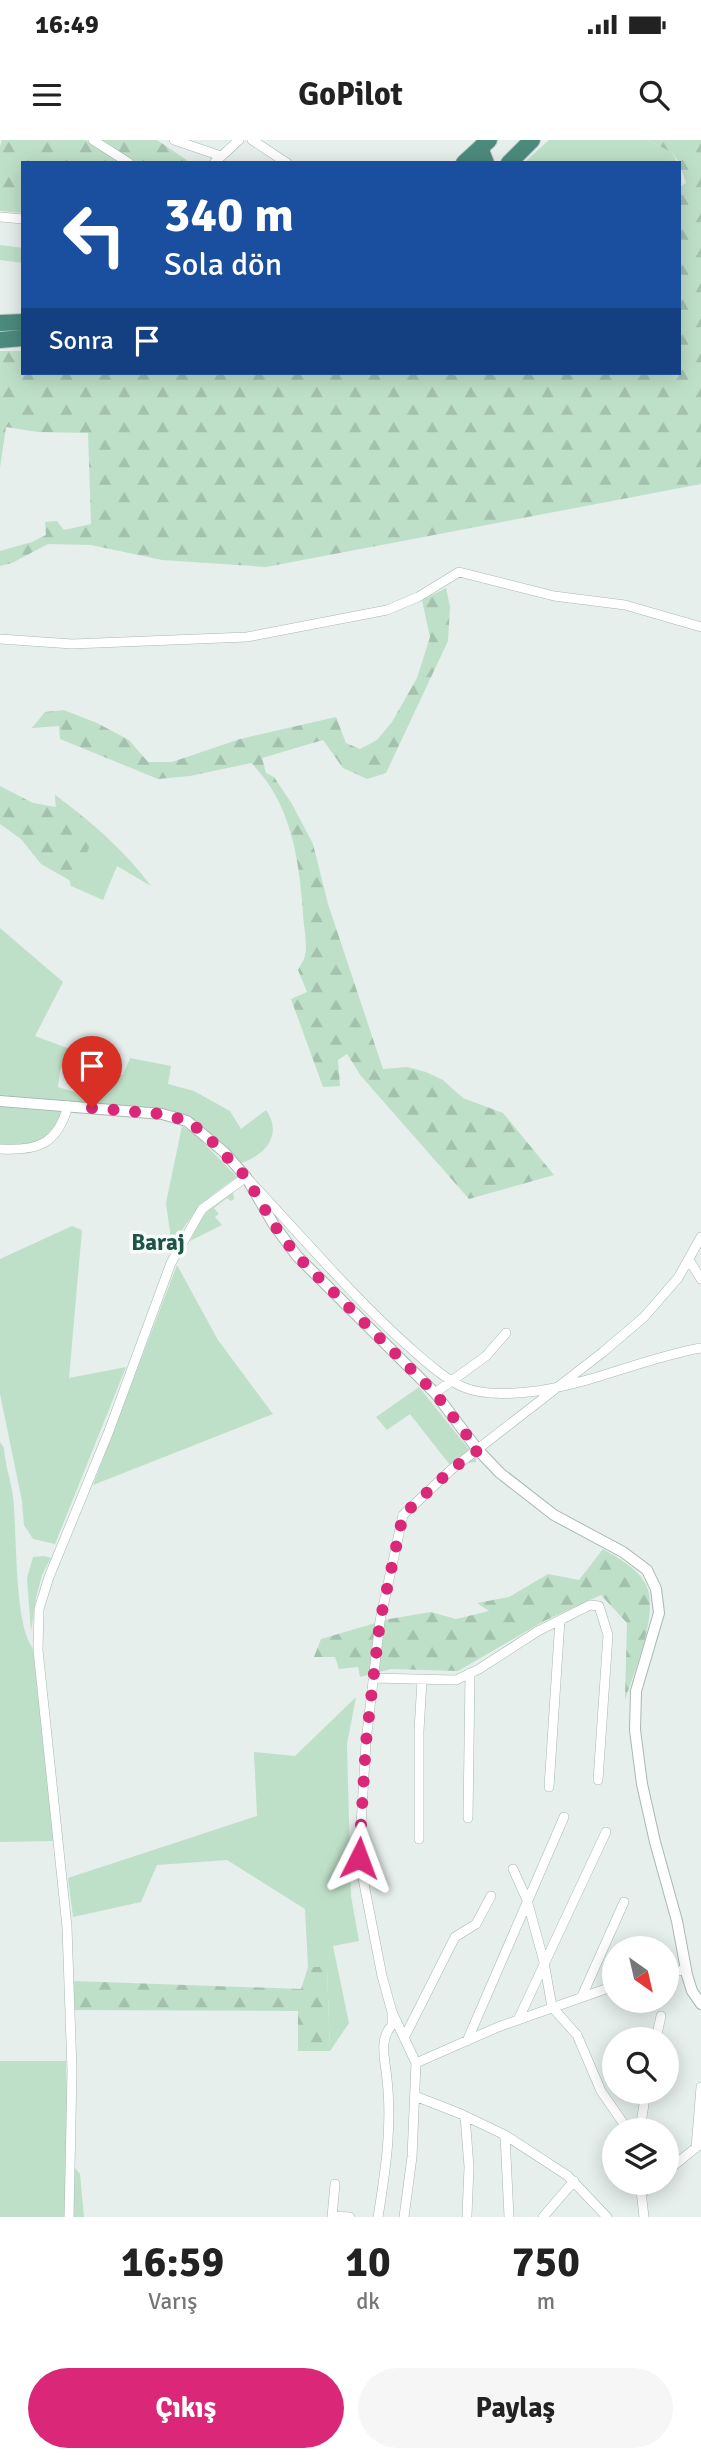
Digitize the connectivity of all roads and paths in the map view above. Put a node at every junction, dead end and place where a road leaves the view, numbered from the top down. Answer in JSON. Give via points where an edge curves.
{"nodes":[{"id":1,"x":93,"y":140,"type":"edge"},
{"id":2,"x":174,"y":140,"type":"edge"},
{"id":3,"x":239,"y":140,"type":"edge"},
{"id":4,"x":252,"y":140,"type":"edge"},
{"id":5,"x":532,"y":140,"type":"edge"},
{"id":6,"x":196,"y":143,"type":"edge"},
{"id":7,"x":486,"y":143,"type":"edge"},
{"id":8,"x":515,"y":151,"type":"edge"},
{"id":9,"x":217,"y":160,"type":"edge"},
{"id":10,"x":126,"y":161,"type":"edge"},
{"id":11,"x":284,"y":161,"type":"edge"},
{"id":12,"x":466,"y":161,"type":"edge"},
{"id":13,"x":485,"y":161,"type":"edge"},
{"id":14,"x":0,"y":217,"type":"edge"},
{"id":15,"x":21,"y":219,"type":"edge"},
{"id":16,"x":21,"y":322,"type":"edge"},
{"id":17,"x":0,"y":323,"type":"edge"},
{"id":18,"x":21,"y":338,"type":"edge"},
{"id":19,"x":0,"y":340,"type":"edge"},
{"id":20,"x":701,"y":627,"type":"edge"},
{"id":21,"x":0,"y":639,"type":"edge"},
{"id":22,"x":0,"y":1101,"type":"edge"},
{"id":23,"x":68,"y":1106,"type":"junction"},
{"id":24,"x":0,"y":1149,"type":"edge"},
{"id":25,"x":246,"y":1177,"type":"junction"},
{"id":26,"x":701,"y":1237,"type":"edge"},
{"id":27,"x":689,"y":1260,"type":"junction"},
{"id":28,"x":701,"y":1279,"type":"edge"},
{"id":29,"x":506,"y":1333,"type":"dead end"},
{"id":30,"x":701,"y":1348,"type":"edge"},
{"id":31,"x":451,"y":1380,"type":"junction"},
{"id":32,"x":556,"y":1387,"type":"junction"},
{"id":33,"x":435,"y":1393,"type":"junction"},
{"id":34,"x":478,"y":1450,"type":"junction"},
{"id":35,"x":559,"y":1620,"type":"junction"},
{"id":36,"x":470,"y":1673,"type":"junction"},
{"id":37,"x":373,"y":1678,"type":"junction"},
{"id":38,"x":422,"y":1680,"type":"junction"},
{"id":39,"x":598,"y":1780,"type":"dead end"},
{"id":40,"x":549,"y":1787,"type":"dead end"},
{"id":41,"x":564,"y":1817,"type":"dead end"},
{"id":42,"x":468,"y":1818,"type":"dead end"},
{"id":43,"x":606,"y":1832,"type":"dead end"},
{"id":44,"x":419,"y":1839,"type":"dead end"},
{"id":45,"x":513,"y":1870,"type":"dead end"},
{"id":46,"x":491,"y":1896,"type":"dead end"},
{"id":47,"x":527,"y":1900,"type":"junction"},
{"id":48,"x":624,"y":1902,"type":"dead end"},
{"id":49,"x":544,"y":1962,"type":"junction"},
{"id":50,"x":686,"y":1969,"type":"junction"},
{"id":51,"x":679,"y":1971,"type":"edge"},
{"id":52,"x":602,"y":1990,"type":"edge"},
{"id":53,"x":582,"y":1996,"type":"junction"},
{"id":54,"x":701,"y":2004,"type":"edge"},
{"id":55,"x":552,"y":2007,"type":"junction"},
{"id":56,"x":392,"y":2012,"type":"junction"},
{"id":57,"x":661,"y":2016,"type":"dead end"},
{"id":58,"x":518,"y":2020,"type":"junction"},
{"id":59,"x":659,"y":2027,"type":"edge"},
{"id":60,"x":404,"y":2038,"type":"junction"},
{"id":61,"x":467,"y":2041,"type":"junction"},
{"id":62,"x":416,"y":2063,"type":"junction"},
{"id":63,"x":701,"y":2087,"type":"edge"},
{"id":64,"x":415,"y":2096,"type":"junction"},
{"id":65,"x":465,"y":2116,"type":"junction"},
{"id":66,"x":620,"y":2118,"type":"edge"},
{"id":67,"x":505,"y":2135,"type":"junction"},
{"id":68,"x":698,"y":2146,"type":"edge"},
{"id":69,"x":679,"y":2161,"type":"edge"},
{"id":70,"x":574,"y":2181,"type":"junction"},
{"id":71,"x":335,"y":2184,"type":"dead end"},
{"id":72,"x":642,"y":2195,"type":"edge"},
{"id":73,"x":467,"y":2215,"type":"dead end"},
{"id":74,"x":69,"y":2217,"type":"edge"},
{"id":75,"x":332,"y":2217,"type":"edge"},
{"id":76,"x":350,"y":2217,"type":"edge"},
{"id":77,"x":378,"y":2217,"type":"edge"},
{"id":78,"x":404,"y":2217,"type":"edge"},
{"id":79,"x":509,"y":2217,"type":"edge"},
{"id":80,"x":542,"y":2217,"type":"edge"},
{"id":81,"x":607,"y":2217,"type":"edge"},
{"id":82,"x":644,"y":2217,"type":"edge"}],
"edges":[{"from":1,"to":10,"type":"street"},
{"from":2,"to":6,"type":"street"},
{"from":3,"to":9,"type":"street"},
{"from":4,"to":11,"type":"street"},
{"from":5,"to":8,"type":"highway"},
{"from":6,"to":9,"type":"street"},
{"from":7,"to":12,"type":"highway"},
{"from":7,"to":13,"type":"highway","via":[[482,153]]},
{"from":14,"to":15,"type":"street"},
{"from":16,"to":17,"type":"highway"},
{"from":18,"to":19,"type":"highway"},
{"from":20,"to":21,"type":"street","via":[[625,605],[554,596],[459,572],[387,610],[247,636],[72,644]]},
{"from":22,"to":23,"type":"street"},
{"from":23,"to":24,"type":"street","via":[[64,1122],[49,1141],[22,1150]]},
{"from":23,"to":25,"type":"street","via":[[162,1114],[187,1121]]},
{"from":25,"to":31,"type":"street","via":[[369,1308]]},
{"from":25,"to":33,"type":"street","via":[[297,1256]]},
{"from":25,"to":74,"type":"street","via":[[202,1209],[171,1263],[39,1609],[40,1663],[67,1927],[72,2071]]},
{"from":26,"to":27,"type":"street"},
{"from":27,"to":28,"type":"street"},
{"from":27,"to":32,"type":"street","via":[[644,1317]]},
{"from":29,"to":31,"type":"street","via":[[486,1356]]},
{"from":30,"to":32,"type":"street"},
{"from":31,"to":32,"type":"street","via":[[466,1388],[502,1393]]},
{"from":31,"to":33,"type":"street"},
{"from":32,"to":34,"type":"street"},
{"from":33,"to":34,"type":"street"},
{"from":34,"to":37,"type":"street","via":[[403,1515]]},
{"from":34,"to":50,"type":"street","via":[[539,1504],[640,1563],[652,1579],[659,1613],[636,1691],[635,1730],[642,1784]]},
{"from":35,"to":36,"type":"street"},
{"from":35,"to":39,"type":"street","via":[[590,1605],[599,1606],[608,1635]]},
{"from":35,"to":40,"type":"street"},
{"from":36,"to":38,"type":"street","via":[[456,1680]]},
{"from":36,"to":42,"type":"street"},
{"from":37,"to":38,"type":"street"},
{"from":37,"to":56,"type":"street","via":[[359,1858]]},
{"from":38,"to":44,"type":"street"},
{"from":41,"to":47,"type":"street"},
{"from":43,"to":49,"type":"street"},
{"from":45,"to":47,"type":"street"},
{"from":46,"to":60,"type":"street","via":[[476,1924],[455,1937]]},
{"from":47,"to":49,"type":"street"},
{"from":47,"to":61,"type":"street"},
{"from":48,"to":53,"type":"street"},
{"from":49,"to":55,"type":"street"},
{"from":49,"to":58,"type":"street"},
{"from":50,"to":51,"type":"street"},
{"from":50,"to":54,"type":"street"},
{"from":52,"to":53,"type":"street"},
{"from":53,"to":55,"type":"street"},
{"from":55,"to":58,"type":"street"},
{"from":55,"to":66,"type":"street","via":[[577,2035],[601,2091]]},
{"from":56,"to":60,"type":"street"},
{"from":56,"to":77,"type":"street","via":[[383,2047],[390,2133]]},
{"from":57,"to":59,"type":"street"},
{"from":58,"to":61,"type":"street"},
{"from":60,"to":62,"type":"street"},
{"from":61,"to":62,"type":"street"},
{"from":62,"to":64,"type":"street"},
{"from":63,"to":68,"type":"street"},
{"from":64,"to":65,"type":"street"},
{"from":64,"to":78,"type":"street"},
{"from":65,"to":67,"type":"street"},
{"from":65,"to":73,"type":"street"},
{"from":67,"to":70,"type":"street"},
{"from":67,"to":79,"type":"street"},
{"from":68,"to":69,"type":"street"},
{"from":70,"to":80,"type":"street"},
{"from":70,"to":81,"type":"street"},
{"from":71,"to":75,"type":"street"},
{"from":72,"to":82,"type":"street"},
{"from":75,"to":76,"type":"street"}]}
